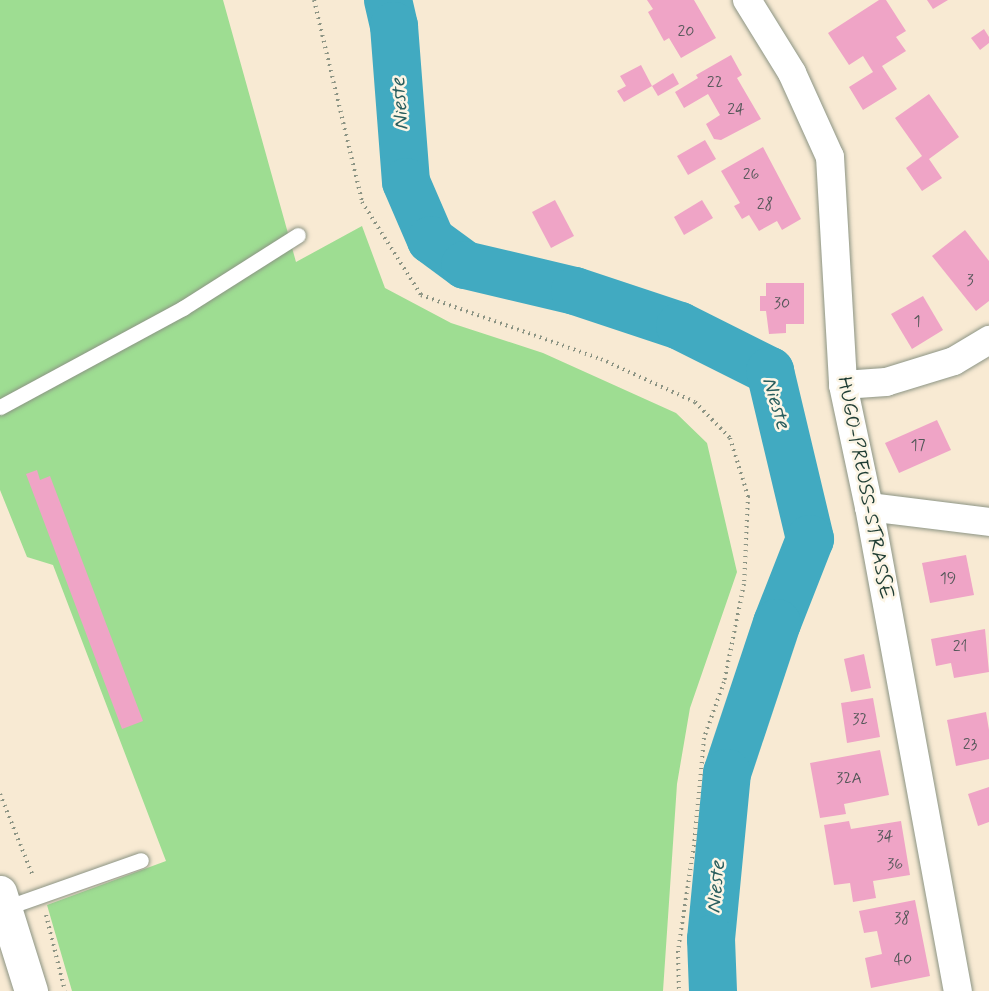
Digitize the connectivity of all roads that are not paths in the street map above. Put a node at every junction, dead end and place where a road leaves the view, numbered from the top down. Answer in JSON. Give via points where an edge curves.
{"nodes":[{"id":1,"x":747,"y":0,"type":"edge"},
{"id":2,"x":298,"y":235,"type":"dead end"},
{"id":3,"x":989,"y":340,"type":"edge"},
{"id":4,"x":843,"y":385,"type":"junction"},
{"id":5,"x":0,"y":407,"type":"edge"},
{"id":6,"x":869,"y":507,"type":"junction"},
{"id":7,"x":989,"y":522,"type":"edge"},
{"id":8,"x":141,"y":860,"type":"dead end"},
{"id":9,"x":3,"y":900,"type":"edge"},
{"id":10,"x":31,"y":991,"type":"edge"},
{"id":11,"x":958,"y":991,"type":"edge"}],
"edges":[{"from":1,"to":4,"type":"street","name":"HUGO-PREUSS-STRASSE","via":[[792,73],[830,157]]},
{"from":2,"to":5,"type":"lane","via":[[183,308]]},
{"from":3,"to":4,"type":"street","via":[[954,361],[886,382]]},
{"from":4,"to":6,"type":"street","name":"HUGO-PREUSS-STRASSE"},
{"from":6,"to":7,"type":"street"},
{"from":6,"to":11,"type":"street","name":"HUGO-PREUSS-STRASSE"},
{"from":8,"to":9,"type":"lane"},
{"from":9,"to":10,"type":"street"}]}
